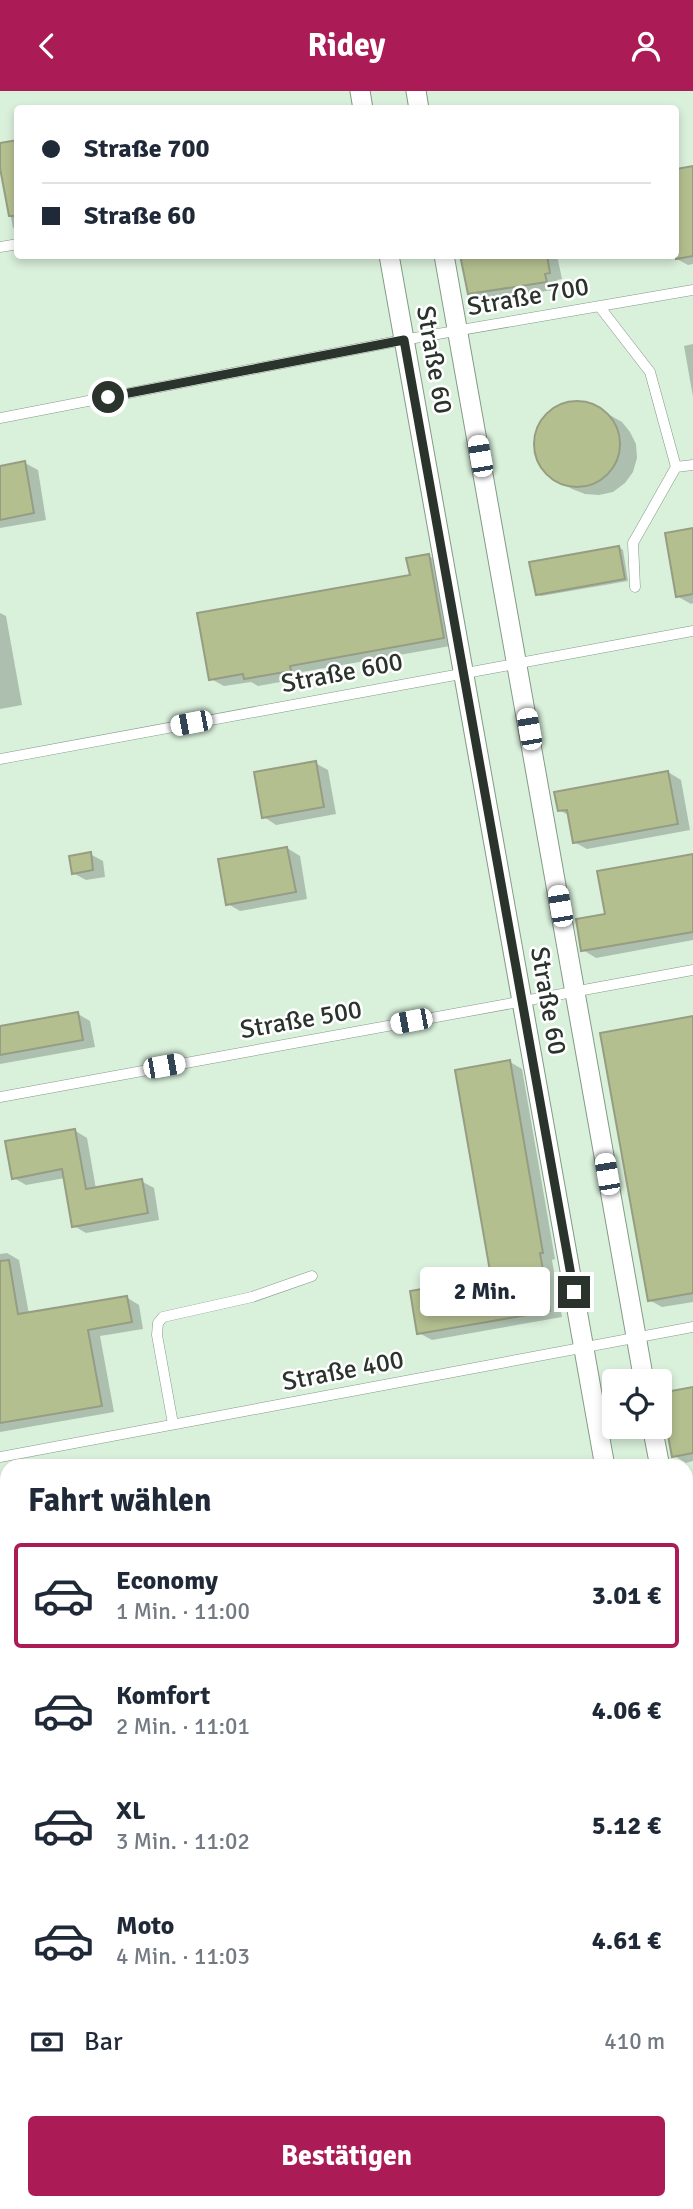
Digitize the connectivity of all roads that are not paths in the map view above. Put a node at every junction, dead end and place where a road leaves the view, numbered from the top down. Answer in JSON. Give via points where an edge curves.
{"nodes":[{"id":1,"x":390,"y":259,"type":"edge"},
{"id":2,"x":445,"y":259,"type":"edge"},
{"id":3,"x":693,"y":290,"type":"edge"},
{"id":4,"x":598,"y":306,"type":"junction"},
{"id":5,"x":457,"y":330,"type":"junction"},
{"id":6,"x":404,"y":340,"type":"junction"},
{"id":7,"x":0,"y":418,"type":"edge"},
{"id":8,"x":693,"y":465,"type":"edge"},
{"id":9,"x":676,"y":467,"type":"junction"},
{"id":10,"x":635,"y":587,"type":"dead end"},
{"id":11,"x":693,"y":631,"type":"edge"},
{"id":12,"x":518,"y":663,"type":"junction"},
{"id":13,"x":464,"y":672,"type":"junction"},
{"id":14,"x":0,"y":759,"type":"edge"},
{"id":15,"x":693,"y":970,"type":"edge"},
{"id":16,"x":575,"y":991,"type":"junction"},
{"id":17,"x":521,"y":1000,"type":"junction"},
{"id":18,"x":0,"y":1097,"type":"edge"},
{"id":19,"x":312,"y":1276,"type":"dead end"},
{"id":20,"x":693,"y":1327,"type":"edge"},
{"id":21,"x":636,"y":1337,"type":"junction"},
{"id":22,"x":584,"y":1346,"type":"junction"},
{"id":23,"x":642,"y":1369,"type":"edge"},
{"id":24,"x":173,"y":1424,"type":"junction"},
{"id":25,"x":655,"y":1439,"type":"edge"},
{"id":26,"x":0,"y":1457,"type":"edge"},
{"id":27,"x":604,"y":1459,"type":"edge"},
{"id":28,"x":658,"y":1459,"type":"edge"}],
"edges":[{"from":1,"to":6,"type":"street","name":"Straße 60"},
{"from":2,"to":5,"type":"street"},
{"from":3,"to":4,"type":"lane","name":"Straße 700"},
{"from":4,"to":5,"type":"lane","name":"Straße 700"},
{"from":4,"to":9,"type":"lane","via":[[650,372]]},
{"from":5,"to":6,"type":"lane","name":"Straße 700"},
{"from":5,"to":12,"type":"street"},
{"from":6,"to":7,"type":"lane","name":"Straße 700"},
{"from":6,"to":13,"type":"street","name":"Straße 60"},
{"from":8,"to":9,"type":"lane"},
{"from":9,"to":10,"type":"lane","via":[[633,543]]},
{"from":11,"to":12,"type":"lane","name":"Straße 600"},
{"from":12,"to":13,"type":"lane","name":"Straße 600"},
{"from":12,"to":16,"type":"street"},
{"from":13,"to":14,"type":"lane","name":"Straße 600"},
{"from":13,"to":17,"type":"street","name":"Straße 60"},
{"from":15,"to":16,"type":"lane","name":"Straße 500"},
{"from":16,"to":17,"type":"lane","name":"Straße 500"},
{"from":16,"to":21,"type":"street"},
{"from":17,"to":18,"type":"lane","name":"Straße 500"},
{"from":17,"to":22,"type":"street","name":"Straße 60"},
{"from":19,"to":24,"type":"lane","via":[[252,1297],[163,1317],[157,1335]]},
{"from":20,"to":21,"type":"lane","name":"Straße 400"},
{"from":21,"to":22,"type":"lane","name":"Straße 400"},
{"from":21,"to":23,"type":"street"},
{"from":22,"to":24,"type":"lane","name":"Straße 400"},
{"from":22,"to":27,"type":"street","name":"Straße 60"},
{"from":24,"to":26,"type":"lane","name":"Straße 400"},
{"from":25,"to":28,"type":"street"}]}
